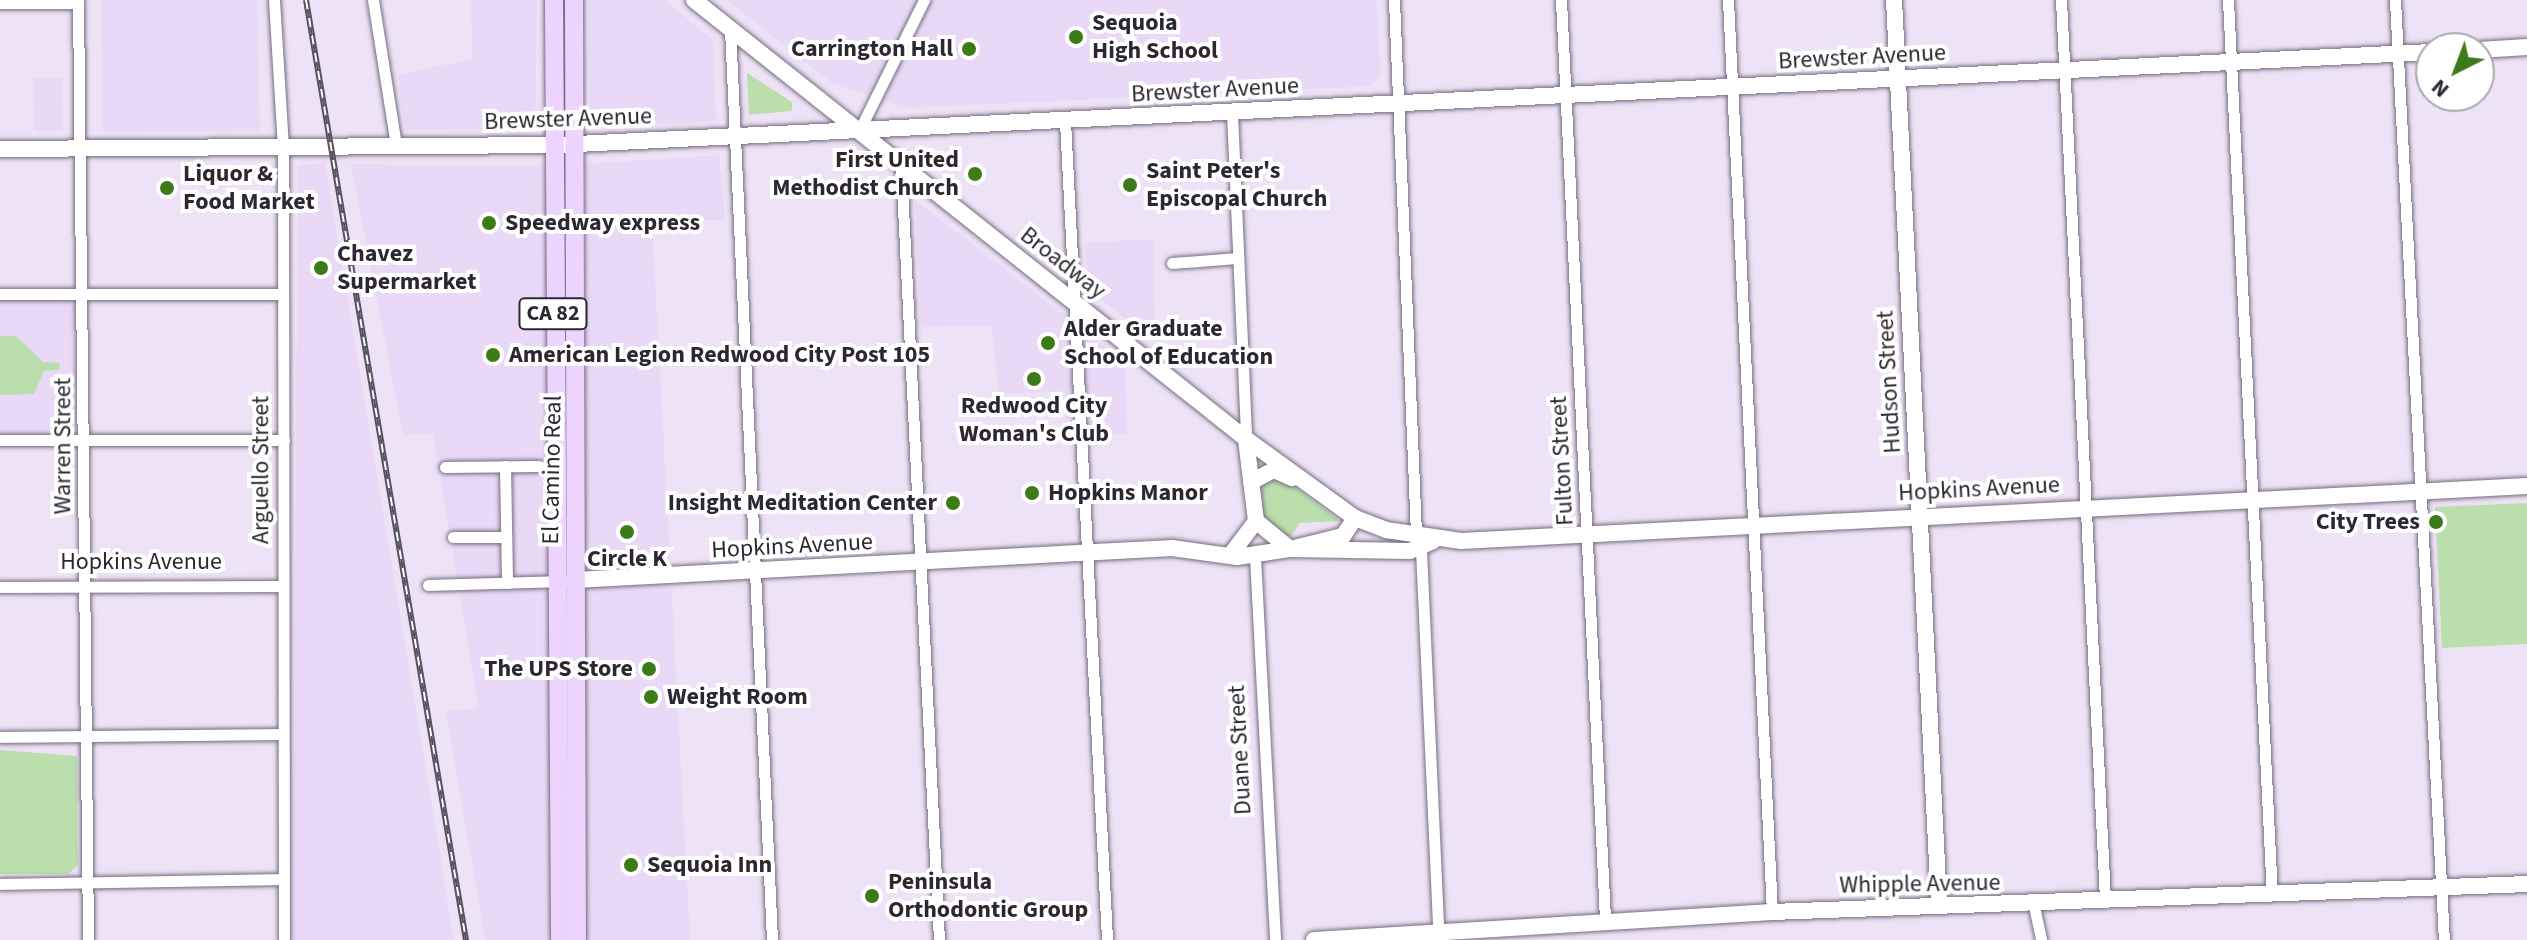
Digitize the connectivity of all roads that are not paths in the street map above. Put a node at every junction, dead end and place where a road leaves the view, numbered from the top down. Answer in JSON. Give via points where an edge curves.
{"nodes":[{"id":1,"x":274,"y":0,"type":"edge"},
{"id":2,"x":373,"y":0,"type":"edge"},
{"id":3,"x":554,"y":0,"type":"edge"},
{"id":4,"x":574,"y":0,"type":"edge"},
{"id":5,"x":694,"y":0,"type":"edge"},
{"id":6,"x":924,"y":0,"type":"edge"},
{"id":7,"x":1394,"y":0,"type":"edge"},
{"id":8,"x":1561,"y":0,"type":"edge"},
{"id":9,"x":1728,"y":0,"type":"edge"},
{"id":10,"x":1894,"y":0,"type":"edge"},
{"id":11,"x":2061,"y":0,"type":"edge"},
{"id":12,"x":2228,"y":0,"type":"edge"},
{"id":13,"x":2395,"y":0,"type":"edge"},
{"id":14,"x":78,"y":1,"type":"edge"},
{"id":15,"x":0,"y":3,"type":"edge"},
{"id":16,"x":730,"y":29,"type":"junction"},
{"id":17,"x":2527,"y":47,"type":"edge"},
{"id":18,"x":2495,"y":49,"type":"edge"},
{"id":19,"x":2415,"y":53,"type":"edge"},
{"id":20,"x":2398,"y":54,"type":"junction"},
{"id":21,"x":2232,"y":63,"type":"junction"},
{"id":22,"x":2065,"y":71,"type":"junction"},
{"id":23,"x":1898,"y":79,"type":"junction"},
{"id":24,"x":1732,"y":88,"type":"junction"},
{"id":25,"x":1566,"y":96,"type":"junction"},
{"id":26,"x":1399,"y":105,"type":"junction"},
{"id":27,"x":1232,"y":113,"type":"junction"},
{"id":28,"x":1065,"y":121,"type":"junction"},
{"id":29,"x":859,"y":131,"type":"junction"},
{"id":30,"x":733,"y":136,"type":"junction"},
{"id":31,"x":573,"y":144,"type":"junction"},
{"id":32,"x":551,"y":145,"type":"junction"},
{"id":33,"x":396,"y":146,"type":"junction"},
{"id":34,"x":283,"y":147,"type":"junction"},
{"id":35,"x":83,"y":148,"type":"junction"},
{"id":36,"x":0,"y":149,"type":"edge"},
{"id":37,"x":901,"y":166,"type":"junction"},
{"id":38,"x":1237,"y":258,"type":"junction"},
{"id":39,"x":1172,"y":263,"type":"dead end"},
{"id":40,"x":0,"y":294,"type":"edge"},
{"id":41,"x":282,"y":294,"type":"junction"},
{"id":42,"x":82,"y":296,"type":"junction"},
{"id":43,"x":1075,"y":302,"type":"junction"},
{"id":44,"x":86,"y":438,"type":"junction"},
{"id":45,"x":1246,"y":439,"type":"junction"},
{"id":46,"x":0,"y":440,"type":"edge"},
{"id":47,"x":284,"y":440,"type":"junction"},
{"id":48,"x":505,"y":466,"type":"junction"},
{"id":49,"x":539,"y":466,"type":"dead end"},
{"id":50,"x":445,"y":467,"type":"dead end"},
{"id":51,"x":1251,"y":482,"type":"junction"},
{"id":52,"x":2527,"y":486,"type":"edge"},
{"id":53,"x":1317,"y":491,"type":"junction"},
{"id":54,"x":2420,"y":492,"type":"junction"},
{"id":55,"x":2254,"y":499,"type":"junction"},
{"id":56,"x":2087,"y":508,"type":"junction"},
{"id":57,"x":1919,"y":516,"type":"junction"},
{"id":58,"x":1355,"y":518,"type":"junction"},
{"id":59,"x":1256,"y":521,"type":"junction"},
{"id":60,"x":1754,"y":524,"type":"junction"},
{"id":61,"x":1587,"y":533,"type":"junction"},
{"id":62,"x":453,"y":537,"type":"dead end"},
{"id":63,"x":506,"y":537,"type":"junction"},
{"id":64,"x":1423,"y":542,"type":"junction"},
{"id":65,"x":1290,"y":549,"type":"junction"},
{"id":66,"x":1225,"y":553,"type":"junction"},
{"id":67,"x":1086,"y":556,"type":"junction"},
{"id":68,"x":1255,"y":557,"type":"junction"},
{"id":69,"x":923,"y":564,"type":"junction"},
{"id":70,"x":754,"y":572,"type":"junction"},
{"id":71,"x":575,"y":580,"type":"junction"},
{"id":72,"x":556,"y":581,"type":"junction"},
{"id":73,"x":507,"y":583,"type":"junction"},
{"id":74,"x":84,"y":585,"type":"junction"},
{"id":75,"x":428,"y":585,"type":"dead end"},
{"id":76,"x":282,"y":586,"type":"junction"},
{"id":77,"x":0,"y":587,"type":"edge"},
{"id":78,"x":280,"y":734,"type":"junction"},
{"id":79,"x":88,"y":735,"type":"junction"},
{"id":80,"x":0,"y":737,"type":"edge"},
{"id":81,"x":282,"y":879,"type":"junction"},
{"id":82,"x":0,"y":884,"type":"edge"},
{"id":83,"x":2527,"y":884,"type":"edge"},
{"id":84,"x":88,"y":885,"type":"junction"},
{"id":85,"x":2442,"y":891,"type":"junction"},
{"id":86,"x":2272,"y":895,"type":"junction"},
{"id":87,"x":2105,"y":899,"type":"junction"},
{"id":88,"x":1939,"y":905,"type":"junction"},
{"id":89,"x":2034,"y":906,"type":"junction"},
{"id":90,"x":1772,"y":912,"type":"junction"},
{"id":91,"x":1605,"y":920,"type":"junction"},
{"id":92,"x":1438,"y":929,"type":"junction"},
{"id":93,"x":88,"y":940,"type":"edge"},
{"id":94,"x":284,"y":940,"type":"edge"},
{"id":95,"x":560,"y":940,"type":"edge"},
{"id":96,"x":577,"y":940,"type":"edge"},
{"id":97,"x":772,"y":940,"type":"edge"},
{"id":98,"x":939,"y":940,"type":"edge"},
{"id":99,"x":1107,"y":940,"type":"edge"},
{"id":100,"x":1275,"y":940,"type":"edge"},
{"id":101,"x":1314,"y":940,"type":"edge"},
{"id":102,"x":2041,"y":940,"type":"edge"},
{"id":103,"x":2444,"y":940,"type":"edge"}],
"edges":[{"from":1,"to":34,"type":"street","name":"Arguello Street"},
{"from":2,"to":33,"type":"street"},
{"from":3,"to":32,"type":"main road","name":"El Camino Real","number":"CA 82"},
{"from":4,"to":31,"type":"main road","name":"El Camino Real","number":"CA 82"},
{"from":5,"to":16,"type":"street","name":"Broadway"},
{"from":6,"to":29,"type":"street"},
{"from":7,"to":26,"type":"street"},
{"from":8,"to":25,"type":"street","name":"Fulton Street"},
{"from":9,"to":24,"type":"street"},
{"from":10,"to":23,"type":"street","name":"Hudson Street"},
{"from":11,"to":22,"type":"street"},
{"from":12,"to":21,"type":"street"},
{"from":13,"to":20,"type":"street"},
{"from":14,"to":15,"type":"street"},
{"from":14,"to":35,"type":"street","name":"Warren Street"},
{"from":16,"to":29,"type":"street","name":"Broadway"},
{"from":16,"to":30,"type":"street"},
{"from":17,"to":18,"type":"street"},
{"from":19,"to":20,"type":"street","name":"Brewster Avenue"},
{"from":20,"to":21,"type":"street","name":"Brewster Avenue"},
{"from":20,"to":54,"type":"street"},
{"from":21,"to":22,"type":"street","name":"Brewster Avenue"},
{"from":21,"to":55,"type":"street"},
{"from":22,"to":23,"type":"street","name":"Brewster Avenue"},
{"from":22,"to":56,"type":"street"},
{"from":23,"to":24,"type":"street","name":"Brewster Avenue"},
{"from":23,"to":57,"type":"street","name":"Hudson Street"},
{"from":24,"to":25,"type":"street","name":"Brewster Avenue"},
{"from":24,"to":60,"type":"street"},
{"from":25,"to":26,"type":"street","name":"Brewster Avenue"},
{"from":25,"to":61,"type":"street","name":"Fulton Street"},
{"from":26,"to":27,"type":"street","name":"Brewster Avenue"},
{"from":26,"to":64,"type":"street"},
{"from":27,"to":28,"type":"street","name":"Brewster Avenue"},
{"from":27,"to":38,"type":"street"},
{"from":28,"to":29,"type":"street","name":"Brewster Avenue"},
{"from":28,"to":43,"type":"street"},
{"from":29,"to":30,"type":"street","name":"Brewster Avenue"},
{"from":29,"to":37,"type":"street","name":"Broadway"},
{"from":30,"to":31,"type":"street","name":"Brewster Avenue"},
{"from":30,"to":70,"type":"street"},
{"from":31,"to":32,"type":"street","name":"Brewster Avenue"},
{"from":31,"to":71,"type":"main road","name":"El Camino Real","number":"CA 82"},
{"from":32,"to":33,"type":"street","name":"Brewster Avenue"},
{"from":32,"to":72,"type":"main road","name":"El Camino Real","number":"CA 82"},
{"from":33,"to":34,"type":"street","name":"Brewster Avenue"},
{"from":34,"to":35,"type":"street","name":"Brewster Avenue"},
{"from":34,"to":41,"type":"street","name":"Arguello Street"},
{"from":35,"to":36,"type":"street","name":"Brewster Avenue"},
{"from":35,"to":42,"type":"street","name":"Warren Street"},
{"from":37,"to":43,"type":"street","name":"Broadway"},
{"from":37,"to":69,"type":"street"},
{"from":38,"to":39,"type":"street"},
{"from":38,"to":45,"type":"street"},
{"from":40,"to":42,"type":"street"},
{"from":41,"to":42,"type":"street"},
{"from":41,"to":47,"type":"street","name":"Arguello Street"},
{"from":42,"to":44,"type":"street","name":"Warren Street"},
{"from":43,"to":45,"type":"street","name":"Broadway"},
{"from":43,"to":67,"type":"street"},
{"from":44,"to":46,"type":"street"},
{"from":44,"to":47,"type":"street"},
{"from":44,"to":74,"type":"street","name":"Warren Street"},
{"from":45,"to":51,"type":"street"},
{"from":45,"to":53,"type":"street","name":"Broadway"},
{"from":47,"to":76,"type":"street","name":"Arguello Street"},
{"from":48,"to":49,"type":"street"},
{"from":48,"to":50,"type":"street"},
{"from":48,"to":63,"type":"street"},
{"from":51,"to":53,"type":"street","via":[[1281,469]]},
{"from":51,"to":59,"type":"street"},
{"from":52,"to":54,"type":"street","name":"Hopkins Avenue"},
{"from":53,"to":58,"type":"street","name":"Broadway"},
{"from":54,"to":55,"type":"street","name":"Hopkins Avenue"},
{"from":54,"to":85,"type":"street"},
{"from":55,"to":56,"type":"street","name":"Hopkins Avenue"},
{"from":55,"to":86,"type":"street"},
{"from":56,"to":57,"type":"street","name":"Hopkins Avenue"},
{"from":56,"to":87,"type":"street"},
{"from":57,"to":60,"type":"street","name":"Hopkins Avenue"},
{"from":57,"to":88,"type":"street","name":"Hudson Street"},
{"from":58,"to":64,"type":"street","name":"Broadway"},
{"from":58,"to":65,"type":"street","name":"Hopkins Avenue","via":[[1343,536]]},
{"from":59,"to":65,"type":"street"},
{"from":59,"to":66,"type":"street"},
{"from":60,"to":61,"type":"street","name":"Hopkins Avenue"},
{"from":60,"to":90,"type":"street"},
{"from":61,"to":64,"type":"street","name":"Hopkins Avenue"},
{"from":61,"to":91,"type":"street","name":"Fulton Street"},
{"from":62,"to":63,"type":"street"},
{"from":63,"to":73,"type":"street"},
{"from":64,"to":65,"type":"street","name":"Hopkins Avenue","via":[[1379,550]]},
{"from":64,"to":92,"type":"street"},
{"from":65,"to":68,"type":"street","name":"Hopkins Avenue"},
{"from":66,"to":67,"type":"street","name":"Hopkins Avenue","via":[[1191,559],[1158,552]]},
{"from":66,"to":68,"type":"street","name":"Hopkins Avenue"},
{"from":67,"to":69,"type":"street","name":"Hopkins Avenue"},
{"from":67,"to":99,"type":"street"},
{"from":68,"to":100,"type":"street","name":"Duane Street"},
{"from":69,"to":70,"type":"street","name":"Hopkins Avenue"},
{"from":69,"to":98,"type":"street"},
{"from":70,"to":71,"type":"street","name":"Hopkins Avenue"},
{"from":70,"to":97,"type":"street"},
{"from":71,"to":72,"type":"street","name":"Hopkins Avenue"},
{"from":71,"to":96,"type":"main road","name":"El Camino Real","number":"CA 82"},
{"from":72,"to":73,"type":"street","name":"Hopkins Avenue"},
{"from":72,"to":95,"type":"main road","name":"El Camino Real","number":"CA 82"},
{"from":73,"to":75,"type":"street","name":"Hopkins Avenue"},
{"from":74,"to":76,"type":"street","name":"Hopkins Avenue"},
{"from":74,"to":77,"type":"street","name":"Hopkins Avenue"},
{"from":74,"to":79,"type":"street","name":"Warren Street"},
{"from":76,"to":78,"type":"street","name":"Arguello Street"},
{"from":78,"to":79,"type":"street"},
{"from":78,"to":81,"type":"street","name":"Arguello Street"},
{"from":79,"to":80,"type":"street"},
{"from":79,"to":84,"type":"street","name":"Warren Street"},
{"from":81,"to":84,"type":"street"},
{"from":81,"to":94,"type":"street","name":"Arguello Street"},
{"from":82,"to":84,"type":"street"},
{"from":83,"to":85,"type":"street","name":"Whipple Avenue"},
{"from":84,"to":93,"type":"street","name":"Warren Street"},
{"from":85,"to":86,"type":"street","name":"Whipple Avenue"},
{"from":85,"to":103,"type":"street"},
{"from":86,"to":87,"type":"street","name":"Whipple Avenue"},
{"from":87,"to":89,"type":"street","name":"Whipple Avenue"},
{"from":88,"to":89,"type":"street","name":"Whipple Avenue"},
{"from":88,"to":90,"type":"street","name":"Whipple Avenue"},
{"from":89,"to":102,"type":"street"},
{"from":90,"to":91,"type":"street","name":"Whipple Avenue"},
{"from":91,"to":92,"type":"street","name":"Whipple Avenue"},
{"from":92,"to":101,"type":"street","name":"Whipple Avenue"}]}
